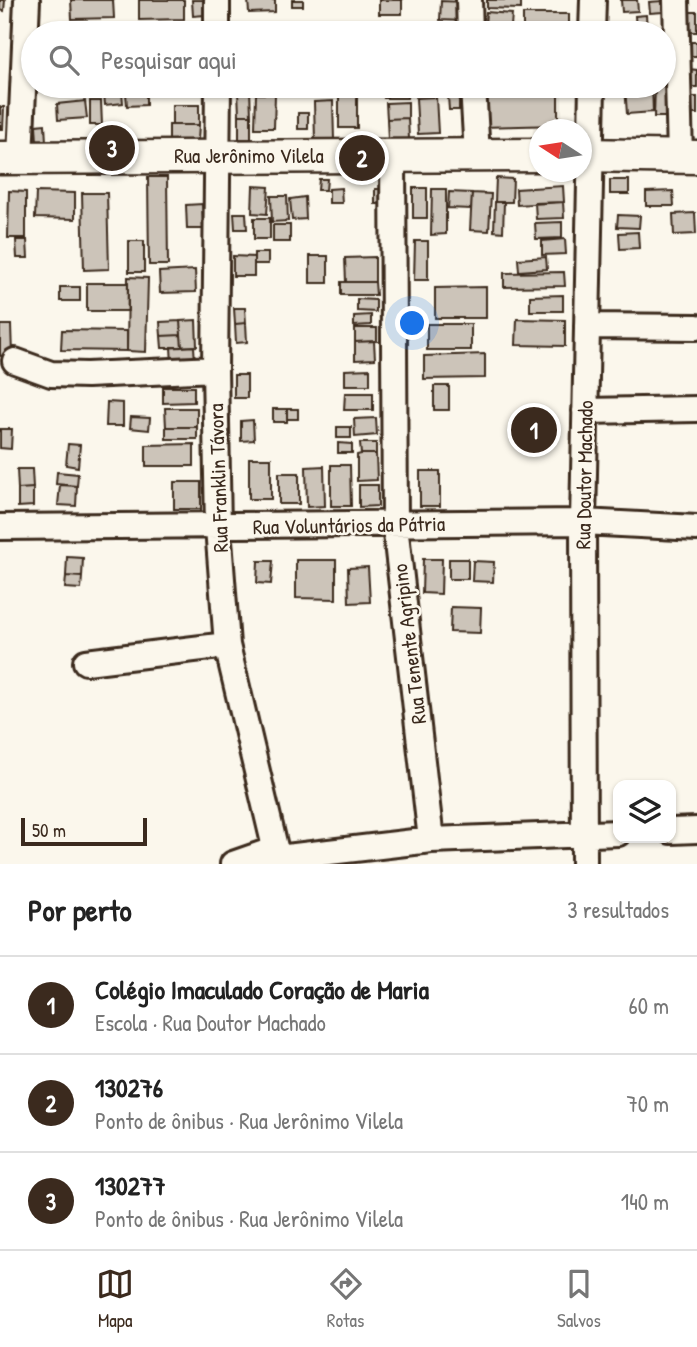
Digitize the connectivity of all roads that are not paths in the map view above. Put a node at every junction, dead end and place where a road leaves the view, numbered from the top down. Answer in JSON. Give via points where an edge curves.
{"nodes":[{"id":1,"x":27,"y":0,"type":"edge"},
{"id":2,"x":217,"y":0,"type":"edge"},
{"id":3,"x":469,"y":0,"type":"edge"},
{"id":4,"x":593,"y":0,"type":"edge"},
{"id":5,"x":676,"y":0,"type":"edge"},
{"id":6,"x":25,"y":21,"type":"edge"},
{"id":7,"x":217,"y":21,"type":"edge"},
{"id":8,"x":470,"y":21,"type":"edge"},
{"id":9,"x":592,"y":21,"type":"edge"},
{"id":10,"x":21,"y":56,"type":"edge"},
{"id":11,"x":218,"y":98,"type":"edge"},
{"id":12,"x":474,"y":98,"type":"edge"},
{"id":13,"x":591,"y":98,"type":"edge"},
{"id":14,"x":590,"y":119,"type":"edge"},
{"id":15,"x":393,"y":154,"type":"junction"},
{"id":16,"x":219,"y":155,"type":"junction"},
{"id":17,"x":477,"y":155,"type":"junction"},
{"id":18,"x":529,"y":155,"type":"edge"},
{"id":19,"x":592,"y":155,"type":"edge"},
{"id":20,"x":689,"y":157,"type":"edge"},
{"id":21,"x":10,"y":158,"type":"edge"},
{"id":22,"x":587,"y":182,"type":"edge"},
{"id":23,"x":587,"y":326,"type":"junction"},
{"id":24,"x":697,"y":327,"type":"edge"},
{"id":25,"x":15,"y":361,"type":"dead end"},
{"id":26,"x":215,"y":369,"type":"junction"},
{"id":27,"x":697,"y":409,"type":"edge"},
{"id":28,"x":585,"y":411,"type":"junction"},
{"id":29,"x":583,"y":522,"type":"junction"},
{"id":30,"x":395,"y":525,"type":"junction"},
{"id":31,"x":0,"y":527,"type":"edge"},
{"id":32,"x":218,"y":527,"type":"junction"},
{"id":33,"x":697,"y":528,"type":"edge"},
{"id":34,"x":227,"y":645,"type":"junction"},
{"id":35,"x":86,"y":662,"type":"dead end"},
{"id":36,"x":697,"y":830,"type":"edge"},
{"id":37,"x":676,"y":831,"type":"edge"},
{"id":38,"x":613,"y":833,"type":"edge"},
{"id":39,"x":584,"y":835,"type":"junction"},
{"id":40,"x":431,"y":840,"type":"junction"},
{"id":41,"x":278,"y":857,"type":"edge"},
{"id":42,"x":233,"y":864,"type":"edge"},
{"id":43,"x":584,"y":864,"type":"edge"}],
"edges":[{"from":1,"to":6,"type":"street"},
{"from":2,"to":7,"type":"street"},
{"from":3,"to":8,"type":"street"},
{"from":4,"to":9,"type":"street"},
{"from":5,"to":20,"type":"street"},
{"from":10,"to":21,"type":"street"},
{"from":11,"to":16,"type":"street","name":"Rua Franklin Távora"},
{"from":12,"to":17,"type":"street"},
{"from":13,"to":14,"type":"street","name":"Rua Doutor Machado"},
{"from":15,"to":16,"type":"main road","name":"Rua Jerônimo Vilela"},
{"from":15,"to":17,"type":"main road","name":"Rua Jerônimo Vilela"},
{"from":15,"to":30,"type":"street","name":"Rua Tenente Agripino"},
{"from":16,"to":21,"type":"main road","name":"Rua Jerônimo Vilela"},
{"from":16,"to":26,"type":"street","name":"Rua Franklin Távora"},
{"from":17,"to":18,"type":"main road","name":"Rua Jerônimo Vilela"},
{"from":19,"to":20,"type":"main road"},
{"from":22,"to":23,"type":"street","name":"Rua Doutor Machado"},
{"from":23,"to":24,"type":"street"},
{"from":23,"to":28,"type":"street","name":"Rua Doutor Machado"},
{"from":25,"to":26,"type":"street","via":[[51,373],[87,375]]},
{"from":26,"to":32,"type":"street","name":"Rua Franklin Távora"},
{"from":27,"to":28,"type":"street"},
{"from":28,"to":29,"type":"street","name":"Rua Doutor Machado"},
{"from":29,"to":30,"type":"street","name":"Rua Voluntários da Pátria"},
{"from":29,"to":33,"type":"street","name":"Rua Voluntários da Pátria"},
{"from":29,"to":39,"type":"street","name":"Rua Doutor Machado"},
{"from":30,"to":32,"type":"street","name":"Rua Voluntários da Pátria"},
{"from":30,"to":40,"type":"street","name":"Rua Tenente Agripino"},
{"from":31,"to":32,"type":"street","name":"Rua Voluntários da Pátria"},
{"from":32,"to":34,"type":"street","name":"Rua Franklin Távora"},
{"from":34,"to":35,"type":"street"},
{"from":34,"to":41,"type":"street","name":"Rua Franklin Távora"},
{"from":36,"to":37,"type":"street"},
{"from":38,"to":39,"type":"street"},
{"from":39,"to":40,"type":"street"},
{"from":39,"to":43,"type":"street","name":"Rua Doutor Machado"},
{"from":40,"to":41,"type":"street"},
{"from":41,"to":42,"type":"street"}]}
